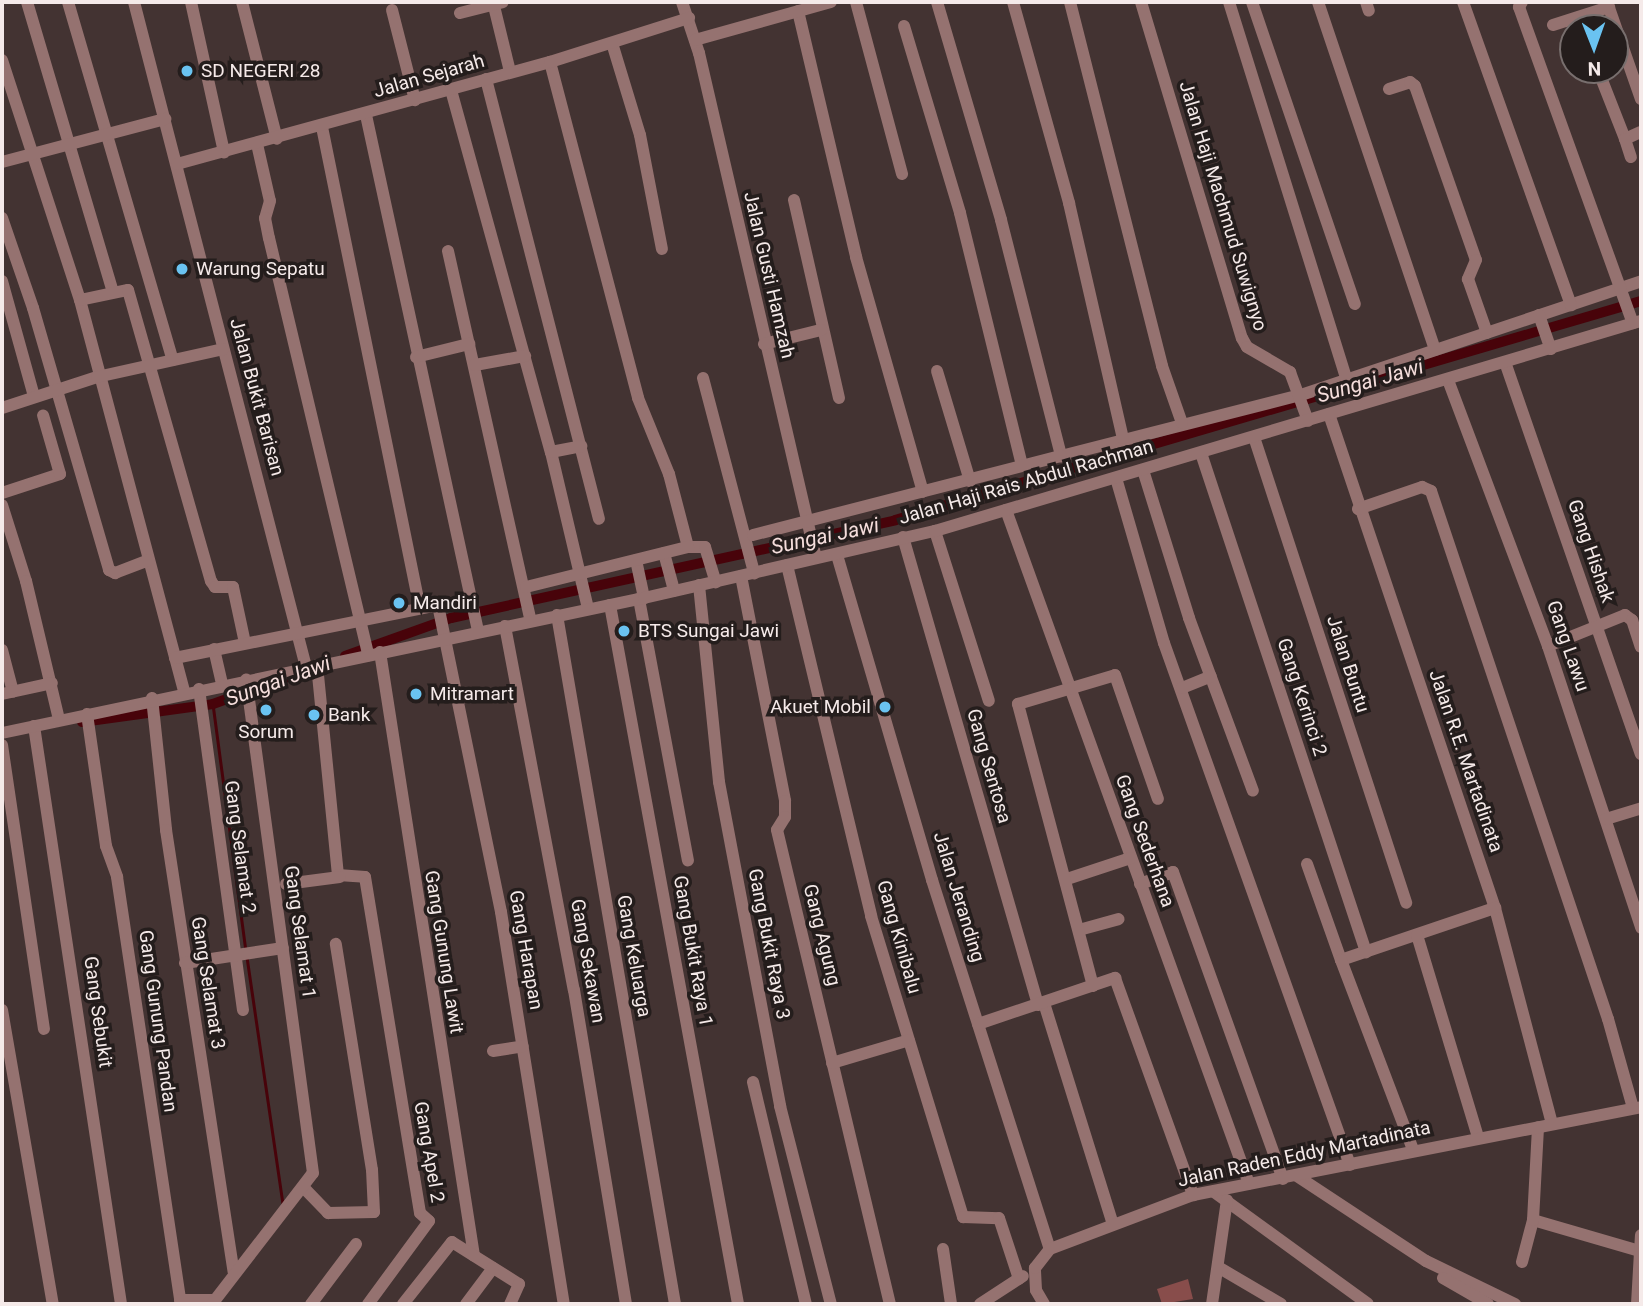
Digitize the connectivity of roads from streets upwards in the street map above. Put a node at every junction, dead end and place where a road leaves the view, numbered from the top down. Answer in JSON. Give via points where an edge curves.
{"nodes":[{"id":1,"x":27,"y":2,"type":"edge"},
{"id":2,"x":68,"y":2,"type":"edge"},
{"id":3,"x":134,"y":2,"type":"edge"},
{"id":4,"x":191,"y":2,"type":"edge"},
{"id":5,"x":242,"y":2,"type":"edge"},
{"id":6,"x":682,"y":2,"type":"edge"},
{"id":7,"x":831,"y":2,"type":"edge"},
{"id":8,"x":856,"y":2,"type":"edge"},
{"id":9,"x":937,"y":2,"type":"edge"},
{"id":10,"x":1013,"y":2,"type":"edge"},
{"id":11,"x":1070,"y":2,"type":"edge"},
{"id":12,"x":1141,"y":2,"type":"edge"},
{"id":13,"x":1229,"y":2,"type":"edge"},
{"id":14,"x":1252,"y":2,"type":"edge"},
{"id":15,"x":1318,"y":2,"type":"edge"},
{"id":16,"x":1463,"y":2,"type":"edge"},
{"id":17,"x":1522,"y":2,"type":"edge"},
{"id":18,"x":497,"y":3,"type":"edge"},
{"id":19,"x":1608,"y":5,"type":"edge"},
{"id":20,"x":392,"y":10,"type":"dead end"},
{"id":21,"x":798,"y":11,"type":"junction"},
{"id":22,"x":460,"y":13,"type":"dead end"},
{"id":23,"x":689,"y":18,"type":"junction"},
{"id":24,"x":1553,"y":25,"type":"dead end"},
{"id":25,"x":904,"y":26,"type":"dead end"},
{"id":26,"x":695,"y":40,"type":"junction"},
{"id":27,"x":612,"y":43,"type":"junction"},
{"id":28,"x":2,"y":60,"type":"edge"},
{"id":29,"x":550,"y":62,"type":"junction"},
{"id":30,"x":510,"y":72,"type":"junction"},
{"id":31,"x":486,"y":79,"type":"junction"},
{"id":32,"x":1603,"y":84,"type":"edge"},
{"id":33,"x":1389,"y":89,"type":"dead end"},
{"id":34,"x":451,"y":90,"type":"junction"},
{"id":35,"x":1641,"y":99,"type":"edge"},
{"id":36,"x":415,"y":100,"type":"junction"},
{"id":37,"x":366,"y":114,"type":"junction"},
{"id":38,"x":165,"y":119,"type":"junction"},
{"id":39,"x":322,"y":127,"type":"junction"},
{"id":40,"x":109,"y":131,"type":"junction"},
{"id":41,"x":1641,"y":132,"type":"edge"},
{"id":42,"x":277,"y":139,"type":"junction"},
{"id":43,"x":1625,"y":139,"type":"junction"},
{"id":44,"x":67,"y":142,"type":"junction"},
{"id":45,"x":257,"y":144,"type":"junction"},
{"id":46,"x":224,"y":152,"type":"junction"},
{"id":47,"x":30,"y":154,"type":"junction"},
{"id":48,"x":1631,"y":157,"type":"dead end"},
{"id":49,"x":2,"y":162,"type":"edge"},
{"id":50,"x":177,"y":164,"type":"junction"},
{"id":51,"x":902,"y":174,"type":"dead end"},
{"id":52,"x":794,"y":200,"type":"dead end"},
{"id":53,"x":2,"y":218,"type":"edge"},
{"id":54,"x":662,"y":249,"type":"dead end"},
{"id":55,"x":448,"y":251,"type":"dead end"},
{"id":56,"x":2,"y":281,"type":"edge"},
{"id":57,"x":1641,"y":281,"type":"edge"},
{"id":58,"x":113,"y":292,"type":"junction"},
{"id":59,"x":1621,"y":293,"type":"junction"},
{"id":60,"x":80,"y":300,"type":"junction"},
{"id":61,"x":1355,"y":304,"type":"dead end"},
{"id":62,"x":1571,"y":305,"type":"junction"},
{"id":63,"x":1540,"y":317,"type":"junction"},
{"id":64,"x":1635,"y":320,"type":"edge"},
{"id":65,"x":821,"y":330,"type":"junction"},
{"id":66,"x":1487,"y":333,"type":"junction"},
{"id":67,"x":469,"y":344,"type":"junction"},
{"id":68,"x":764,"y":344,"type":"junction"},
{"id":69,"x":1550,"y":344,"type":"junction"},
{"id":70,"x":223,"y":349,"type":"junction"},
{"id":71,"x":1435,"y":350,"type":"junction"},
{"id":72,"x":525,"y":356,"type":"junction"},
{"id":73,"x":416,"y":357,"type":"junction"},
{"id":74,"x":173,"y":360,"type":"junction"},
{"id":75,"x":1505,"y":362,"type":"junction"},
{"id":76,"x":147,"y":365,"type":"junction"},
{"id":77,"x":475,"y":365,"type":"junction"},
{"id":78,"x":937,"y":371,"type":"dead end"},
{"id":79,"x":97,"y":377,"type":"junction"},
{"id":80,"x":1346,"y":377,"type":"junction"},
{"id":81,"x":703,"y":378,"type":"dead end"},
{"id":82,"x":1448,"y":380,"type":"junction"},
{"id":83,"x":55,"y":390,"type":"junction"},
{"id":84,"x":34,"y":396,"type":"junction"},
{"id":85,"x":1301,"y":396,"type":"junction"},
{"id":86,"x":839,"y":398,"type":"dead end"},
{"id":87,"x":2,"y":408,"type":"edge"},
{"id":88,"x":1329,"y":414,"type":"junction"},
{"id":89,"x":43,"y":415,"type":"dead end"},
{"id":90,"x":1307,"y":418,"type":"junction"},
{"id":91,"x":1182,"y":423,"type":"junction"},
{"id":92,"x":1123,"y":438,"type":"junction"},
{"id":93,"x":1254,"y":438,"type":"junction"},
{"id":94,"x":581,"y":446,"type":"junction"},
{"id":95,"x":551,"y":452,"type":"junction"},
{"id":96,"x":1202,"y":453,"type":"junction"},
{"id":97,"x":1060,"y":456,"type":"junction"},
{"id":98,"x":1022,"y":466,"type":"junction"},
{"id":99,"x":1143,"y":470,"type":"junction"},
{"id":100,"x":1116,"y":478,"type":"junction"},
{"id":101,"x":970,"y":481,"type":"junction"},
{"id":102,"x":923,"y":492,"type":"junction"},
{"id":103,"x":2,"y":493,"type":"edge"},
{"id":104,"x":2,"y":505,"type":"edge"},
{"id":105,"x":1359,"y":509,"type":"junction"},
{"id":106,"x":1006,"y":510,"type":"junction"},
{"id":107,"x":599,"y":519,"type":"dead end"},
{"id":108,"x":808,"y":524,"type":"junction"},
{"id":109,"x":935,"y":531,"type":"junction"},
{"id":110,"x":903,"y":537,"type":"junction"},
{"id":111,"x":750,"y":541,"type":"junction"},
{"id":112,"x":688,"y":547,"type":"junction"},
{"id":113,"x":815,"y":555,"type":"junction"},
{"id":114,"x":837,"y":555,"type":"junction"},
{"id":115,"x":665,"y":558,"type":"junction"},
{"id":116,"x":149,"y":560,"type":"junction"},
{"id":117,"x":637,"y":563,"type":"junction"},
{"id":118,"x":786,"y":565,"type":"junction"},
{"id":119,"x":749,"y":571,"type":"junction"},
{"id":120,"x":582,"y":577,"type":"junction"},
{"id":121,"x":714,"y":577,"type":"junction"},
{"id":122,"x":699,"y":585,"type":"junction"},
{"id":123,"x":672,"y":586,"type":"junction"},
{"id":124,"x":526,"y":589,"type":"junction"},
{"id":125,"x":642,"y":594,"type":"junction"},
{"id":126,"x":610,"y":605,"type":"junction"},
{"id":127,"x":587,"y":606,"type":"junction"},
{"id":128,"x":420,"y":608,"type":"junction"},
{"id":129,"x":557,"y":615,"type":"junction"},
{"id":130,"x":531,"y":618,"type":"junction"},
{"id":131,"x":358,"y":621,"type":"junction"},
{"id":132,"x":505,"y":626,"type":"junction"},
{"id":133,"x":477,"y":627,"type":"junction"},
{"id":134,"x":1597,"y":628,"type":"junction"},
{"id":135,"x":446,"y":633,"type":"junction"},
{"id":136,"x":298,"y":635,"type":"junction"},
{"id":137,"x":245,"y":642,"type":"junction"},
{"id":138,"x":1548,"y":646,"type":"junction"},
{"id":139,"x":1641,"y":647,"type":"edge"},
{"id":140,"x":2,"y":650,"type":"edge"},
{"id":141,"x":372,"y":651,"type":"junction"},
{"id":142,"x":215,"y":653,"type":"junction"},
{"id":143,"x":176,"y":661,"type":"junction"},
{"id":144,"x":309,"y":664,"type":"junction"},
{"id":145,"x":1211,"y":676,"type":"junction"},
{"id":146,"x":250,"y":679,"type":"junction"},
{"id":147,"x":221,"y":681,"type":"junction"},
{"id":148,"x":52,"y":686,"type":"junction"},
{"id":149,"x":1069,"y":687,"type":"junction"},
{"id":150,"x":183,"y":688,"type":"junction"},
{"id":151,"x":1182,"y":688,"type":"junction"},
{"id":152,"x":199,"y":689,"type":"junction"},
{"id":153,"x":7,"y":693,"type":"edge"},
{"id":154,"x":152,"y":698,"type":"junction"},
{"id":155,"x":989,"y":701,"type":"dead end"},
{"id":156,"x":87,"y":714,"type":"junction"},
{"id":157,"x":59,"y":716,"type":"junction"},
{"id":158,"x":34,"y":726,"type":"junction"},
{"id":159,"x":2,"y":733,"type":"edge"},
{"id":160,"x":2,"y":745,"type":"edge"},
{"id":161,"x":1641,"y":754,"type":"edge"},
{"id":162,"x":1253,"y":791,"type":"dead end"},
{"id":163,"x":1158,"y":799,"type":"dead end"},
{"id":164,"x":1641,"y":808,"type":"edge"},
{"id":165,"x":1606,"y":819,"type":"junction"},
{"id":166,"x":1131,"y":859,"type":"junction"},
{"id":167,"x":688,"y":860,"type":"dead end"},
{"id":168,"x":1307,"y":864,"type":"dead end"},
{"id":169,"x":340,"y":877,"type":"junction"},
{"id":170,"x":1067,"y":879,"type":"junction"},
{"id":171,"x":286,"y":884,"type":"dead end"},
{"id":172,"x":1140,"y":884,"type":"junction"},
{"id":173,"x":1406,"y":904,"type":"dead end"},
{"id":174,"x":1495,"y":908,"type":"junction"},
{"id":175,"x":1119,"y":919,"type":"dead end"},
{"id":176,"x":1641,"y":928,"type":"edge"},
{"id":177,"x":1079,"y":930,"type":"junction"},
{"id":178,"x":1417,"y":935,"type":"junction"},
{"id":179,"x":336,"y":944,"type":"dead end"},
{"id":180,"x":283,"y":948,"type":"junction"},
{"id":181,"x":1366,"y":953,"type":"junction"},
{"id":182,"x":236,"y":955,"type":"junction"},
{"id":183,"x":1341,"y":960,"type":"junction"},
{"id":184,"x":185,"y":963,"type":"junction"},
{"id":185,"x":1093,"y":986,"type":"junction"},
{"id":186,"x":1041,"y":1004,"type":"junction"},
{"id":187,"x":2,"y":1010,"type":"edge"},
{"id":188,"x":243,"y":1010,"type":"dead end"},
{"id":189,"x":978,"y":1024,"type":"junction"},
{"id":190,"x":44,"y":1029,"type":"dead end"},
{"id":191,"x":909,"y":1040,"type":"junction"},
{"id":192,"x":523,"y":1046,"type":"junction"},
{"id":193,"x":493,"y":1051,"type":"dead end"},
{"id":194,"x":832,"y":1063,"type":"junction"},
{"id":195,"x":753,"y":1082,"type":"dead end"},
{"id":196,"x":1637,"y":1108,"type":"edge"},
{"id":197,"x":1552,"y":1124,"type":"junction"},
{"id":198,"x":1538,"y":1127,"type":"junction"},
{"id":199,"x":1478,"y":1137,"type":"junction"},
{"id":200,"x":1413,"y":1150,"type":"junction"},
{"id":201,"x":1350,"y":1165,"type":"junction"},
{"id":202,"x":1297,"y":1176,"type":"junction"},
{"id":203,"x":1283,"y":1179,"type":"junction"},
{"id":204,"x":1249,"y":1184,"type":"junction"},
{"id":205,"x":308,"y":1191,"type":"junction"},
{"id":206,"x":1214,"y":1192,"type":"junction"},
{"id":207,"x":1193,"y":1195,"type":"junction"},
{"id":208,"x":1227,"y":1200,"type":"junction"},
{"id":209,"x":1533,"y":1220,"type":"junction"},
{"id":210,"x":1113,"y":1224,"type":"junction"},
{"id":211,"x":1641,"y":1235,"type":"edge"},
{"id":212,"x":356,"y":1244,"type":"dead end"},
{"id":213,"x":943,"y":1249,"type":"dead end"},
{"id":214,"x":1050,"y":1249,"type":"junction"},
{"id":215,"x":1640,"y":1251,"type":"edge"},
{"id":216,"x":474,"y":1256,"type":"junction"},
{"id":217,"x":1426,"y":1261,"type":"junction"},
{"id":218,"x":1522,"y":1262,"type":"dead end"},
{"id":219,"x":1218,"y":1267,"type":"junction"},
{"id":220,"x":494,"y":1268,"type":"junction"},
{"id":221,"x":1035,"y":1268,"type":"junction"},
{"id":222,"x":234,"y":1272,"type":"junction"},
{"id":223,"x":1018,"y":1279,"type":"junction"},
{"id":224,"x":214,"y":1302,"type":"edge"},
{"id":225,"x":53,"y":1304,"type":"edge"},
{"id":226,"x":121,"y":1304,"type":"edge"},
{"id":227,"x":311,"y":1304,"type":"edge"},
{"id":228,"x":368,"y":1304,"type":"edge"},
{"id":229,"x":403,"y":1304,"type":"edge"},
{"id":230,"x":466,"y":1304,"type":"edge"},
{"id":231,"x":510,"y":1304,"type":"edge"},
{"id":232,"x":564,"y":1304,"type":"edge"},
{"id":233,"x":626,"y":1304,"type":"edge"},
{"id":234,"x":675,"y":1304,"type":"edge"},
{"id":235,"x":738,"y":1304,"type":"edge"},
{"id":236,"x":806,"y":1304,"type":"edge"},
{"id":237,"x":831,"y":1304,"type":"edge"},
{"id":238,"x":890,"y":1304,"type":"edge"},
{"id":239,"x":951,"y":1304,"type":"edge"},
{"id":240,"x":980,"y":1304,"type":"edge"},
{"id":241,"x":1044,"y":1304,"type":"edge"},
{"id":242,"x":1212,"y":1304,"type":"edge"},
{"id":243,"x":1281,"y":1304,"type":"edge"},
{"id":244,"x":1368,"y":1304,"type":"edge"},
{"id":245,"x":1488,"y":1304,"type":"edge"},
{"id":246,"x":1515,"y":1304,"type":"edge"},
{"id":247,"x":1637,"y":1304,"type":"edge"}],
"edges":[{"from":1,"to":44,"type":"street"},
{"from":2,"to":40,"type":"street"},
{"from":3,"to":38,"type":"street","name":"Jalan Bukit Barisan"},
{"from":4,"to":46,"type":"street"},
{"from":5,"to":42,"type":"street"},
{"from":6,"to":23,"type":"street","name":"Jalan Gusti Hamzah"},
{"from":7,"to":21,"type":"street"},
{"from":8,"to":51,"type":"street"},
{"from":9,"to":97,"type":"street","via":[[1001,220]]},
{"from":10,"to":92,"type":"street","via":[[1069,202]]},
{"from":11,"to":91,"type":"street","via":[[1162,366]]},
{"from":12,"to":85,"type":"street","name":"Jalan Haji Machmud Suwignyo","via":[[1244,343],[1284,366]]},
{"from":13,"to":80,"type":"street"},
{"from":14,"to":61,"type":"street"},
{"from":15,"to":71,"type":"street"},
{"from":16,"to":62,"type":"street"},
{"from":17,"to":59,"type":"street","via":[[1519,7]]},
{"from":18,"to":22,"type":"street"},
{"from":18,"to":30,"type":"street"},
{"from":19,"to":24,"type":"street"},
{"from":19,"to":35,"type":"street"},
{"from":20,"to":36,"type":"street"},
{"from":21,"to":26,"type":"street"},
{"from":21,"to":102,"type":"street","via":[[856,257]]},
{"from":23,"to":26,"type":"street","name":"Jalan Gusti Hamzah"},
{"from":23,"to":27,"type":"street","name":"Jalan Sejarah"},
{"from":25,"to":98,"type":"street","via":[[960,213]]},
{"from":26,"to":68,"type":"street","name":"Jalan Gusti Hamzah"},
{"from":27,"to":29,"type":"street","name":"Jalan Sejarah"},
{"from":27,"to":54,"type":"street","via":[[640,135]]},
{"from":28,"to":47,"type":"street"},
{"from":29,"to":30,"type":"street","name":"Jalan Sejarah"},
{"from":29,"to":112,"type":"street","via":[[638,398],[669,474]]},
{"from":30,"to":31,"type":"street","name":"Jalan Sejarah"},
{"from":31,"to":34,"type":"street","name":"Jalan Sejarah"},
{"from":31,"to":94,"type":"street"},
{"from":32,"to":43,"type":"street"},
{"from":33,"to":66,"type":"street","via":[[1410,82],[1415,86],[1476,260],[1468,279]]},
{"from":34,"to":36,"type":"street","name":"Jalan Sejarah"},
{"from":34,"to":72,"type":"street"},
{"from":36,"to":37,"type":"street","name":"Jalan Sejarah"},
{"from":37,"to":39,"type":"street","name":"Jalan Sejarah"},
{"from":37,"to":73,"type":"street"},
{"from":38,"to":40,"type":"street"},
{"from":38,"to":50,"type":"street","name":"Jalan Bukit Barisan"},
{"from":39,"to":42,"type":"street","name":"Jalan Sejarah"},
{"from":39,"to":128,"type":"street"},
{"from":40,"to":44,"type":"street"},
{"from":40,"to":74,"type":"street"},
{"from":41,"to":43,"type":"street"},
{"from":42,"to":45,"type":"street","name":"Jalan Sejarah"},
{"from":43,"to":48,"type":"street"},
{"from":44,"to":47,"type":"street"},
{"from":44,"to":58,"type":"street"},
{"from":45,"to":46,"type":"street","name":"Jalan Sejarah"},
{"from":45,"to":131,"type":"street","name":"Gang Gunung Lawit","via":[[270,201],[265,218],[269,238]]},
{"from":46,"to":50,"type":"street","name":"Jalan Sejarah"},
{"from":47,"to":49,"type":"street"},
{"from":47,"to":60,"type":"street"},
{"from":50,"to":70,"type":"street","name":"Jalan Bukit Barisan"},
{"from":52,"to":65,"type":"street"},
{"from":53,"to":83,"type":"street"},
{"from":55,"to":67,"type":"street"},
{"from":56,"to":84,"type":"street"},
{"from":57,"to":59,"type":"street"},
{"from":58,"to":60,"type":"street"},
{"from":58,"to":76,"type":"street","via":[[128,290]]},
{"from":59,"to":62,"type":"street"},
{"from":59,"to":64,"type":"street"},
{"from":60,"to":79,"type":"street"},
{"from":62,"to":63,"type":"street"},
{"from":63,"to":66,"type":"street"},
{"from":63,"to":69,"type":"street"},
{"from":64,"to":69,"type":"street","name":"Jalan Haji Rais Abdul Rachman"},
{"from":65,"to":68,"type":"street"},
{"from":65,"to":86,"type":"street"},
{"from":66,"to":71,"type":"street"},
{"from":67,"to":73,"type":"street"},
{"from":67,"to":77,"type":"street"},
{"from":68,"to":108,"type":"street","name":"Jalan Gusti Hamzah"},
{"from":69,"to":75,"type":"street","name":"Jalan Haji Rais Abdul Rachman"},
{"from":70,"to":74,"type":"street"},
{"from":70,"to":136,"type":"street","name":"Jalan Bukit Barisan"},
{"from":71,"to":80,"type":"street"},
{"from":72,"to":77,"type":"street"},
{"from":72,"to":95,"type":"street"},
{"from":73,"to":133,"type":"street"},
{"from":74,"to":76,"type":"street"},
{"from":75,"to":82,"type":"street","name":"Jalan Haji Rais Abdul Rachman"},
{"from":75,"to":134,"type":"street","name":"Gang Hishak"},
{"from":76,"to":79,"type":"street"},
{"from":76,"to":137,"type":"street","via":[[212,585],[233,587]]},
{"from":77,"to":124,"type":"street"},
{"from":78,"to":101,"type":"street"},
{"from":79,"to":83,"type":"street"},
{"from":79,"to":116,"type":"street"},
{"from":80,"to":85,"type":"street"},
{"from":81,"to":111,"type":"street","name":"Gang Agung"},
{"from":82,"to":88,"type":"street","name":"Jalan Haji Rais Abdul Rachman"},
{"from":82,"to":138,"type":"street","name":"Gang Lawu"},
{"from":83,"to":84,"type":"street"},
{"from":83,"to":116,"type":"street","via":[[111,573]]},
{"from":84,"to":87,"type":"street"},
{"from":85,"to":90,"type":"street","name":"Jalan Haji Machmud Suwignyo"},
{"from":85,"to":91,"type":"street"},
{"from":88,"to":90,"type":"street","name":"Jalan Haji Rais Abdul Rachman"},
{"from":88,"to":105,"type":"street","name":"Jalan R.E. Martadinata"},
{"from":89,"to":103,"type":"street","via":[[60,474]]},
{"from":90,"to":93,"type":"street","name":"Jalan Haji Rais Abdul Rachman"},
{"from":91,"to":92,"type":"street"},
{"from":92,"to":97,"type":"street"},
{"from":93,"to":96,"type":"street","name":"Jalan Haji Rais Abdul Rachman"},
{"from":93,"to":173,"type":"street","name":"Jalan Buntu"},
{"from":94,"to":95,"type":"street"},
{"from":94,"to":107,"type":"street"},
{"from":95,"to":120,"type":"street"},
{"from":96,"to":99,"type":"street","name":"Jalan Haji Rais Abdul Rachman"},
{"from":96,"to":181,"type":"street","name":"Gang Kerinci 2"},
{"from":97,"to":98,"type":"street"},
{"from":98,"to":101,"type":"street"},
{"from":99,"to":100,"type":"street","name":"Jalan Haji Rais Abdul Rachman"},
{"from":99,"to":145,"type":"street"},
{"from":100,"to":106,"type":"street","name":"Jalan Haji Rais Abdul Rachman"},
{"from":100,"to":151,"type":"street","via":[[1147,592]]},
{"from":101,"to":102,"type":"street"},
{"from":102,"to":108,"type":"street"},
{"from":104,"to":148,"type":"street"},
{"from":105,"to":174,"type":"street","name":"Jalan R.E. Martadinata"},
{"from":105,"to":196,"type":"street","via":[[1422,487],[1431,491]]},
{"from":106,"to":109,"type":"street","name":"Jalan Haji Rais Abdul Rachman"},
{"from":106,"to":149,"type":"street","name":"Gang Sederhana"},
{"from":108,"to":111,"type":"street"},
{"from":108,"to":113,"type":"street","name":"Jalan Gusti Hamzah"},
{"from":109,"to":110,"type":"street","name":"Jalan Haji Rais Abdul Rachman"},
{"from":109,"to":155,"type":"street"},
{"from":110,"to":114,"type":"street","name":"Jalan Haji Rais Abdul Rachman"},
{"from":110,"to":186,"type":"street","name":"Gang Sentosa"},
{"from":111,"to":119,"type":"street","name":"Gang Agung"},
{"from":112,"to":115,"type":"street"},
{"from":112,"to":121,"type":"street","via":[[702,546]]},
{"from":113,"to":114,"type":"street","name":"Jalan Haji Rais Abdul Rachman"},
{"from":113,"to":118,"type":"street","name":"Jalan Haji Rais Abdul Rachman"},
{"from":114,"to":189,"type":"street","name":"Jalan Jeranding"},
{"from":115,"to":117,"type":"street"},
{"from":115,"to":123,"type":"street"},
{"from":116,"to":143,"type":"street"},
{"from":117,"to":120,"type":"street"},
{"from":117,"to":125,"type":"street"},
{"from":118,"to":119,"type":"street","name":"Jalan Haji Rais Abdul Rachman"},
{"from":118,"to":191,"type":"street","name":"Gang Kinibalu","via":[[871,916]]},
{"from":119,"to":121,"type":"street","name":"Jalan Haji Rais Abdul Rachman"},
{"from":119,"to":194,"type":"street","name":"Gang Agung","via":[[785,801],[785,817],[777,830]]},
{"from":120,"to":124,"type":"street"},
{"from":120,"to":127,"type":"street"},
{"from":121,"to":122,"type":"street","name":"Jalan Haji Rais Abdul Rachman"},
{"from":122,"to":123,"type":"street","name":"Jalan Haji Rais Abdul Rachman"},
{"from":122,"to":237,"type":"street","name":"Gang Bukit Raya 3","via":[[719,782],[780,1106]]},
{"from":123,"to":125,"type":"street","name":"Jalan Haji Rais Abdul Rachman"},
{"from":124,"to":130,"type":"street"},
{"from":125,"to":126,"type":"street","name":"Jalan Haji Rais Abdul Rachman"},
{"from":125,"to":167,"type":"street"},
{"from":126,"to":127,"type":"street","name":"Jalan Haji Rais Abdul Rachman"},
{"from":126,"to":235,"type":"street","name":"Gang Bukit Raya 1"},
{"from":127,"to":129,"type":"street","name":"Jalan Haji Rais Abdul Rachman"},
{"from":128,"to":131,"type":"street"},
{"from":128,"to":135,"type":"street","name":"Gang Harapan","via":[[439,607]]},
{"from":129,"to":130,"type":"street","name":"Jalan Haji Rais Abdul Rachman"},
{"from":129,"to":234,"type":"street","name":"Gang Keluarga"},
{"from":130,"to":132,"type":"street","name":"Jalan Haji Rais Abdul Rachman"},
{"from":131,"to":136,"type":"street"},
{"from":131,"to":141,"type":"street","name":"Gang Gunung Lawit"},
{"from":132,"to":133,"type":"street","name":"Jalan Haji Rais Abdul Rachman"},
{"from":132,"to":233,"type":"street","name":"Gang Sekawan","via":[[574,990]]},
{"from":133,"to":135,"type":"street","name":"Jalan Haji Rais Abdul Rachman"},
{"from":134,"to":138,"type":"street"},
{"from":134,"to":139,"type":"street","via":[[1628,615]]},
{"from":134,"to":161,"type":"street","name":"Gang Hishak"},
{"from":135,"to":141,"type":"street","name":"Jalan Haji Rais Abdul Rachman"},
{"from":135,"to":192,"type":"street","name":"Gang Harapan"},
{"from":136,"to":137,"type":"street"},
{"from":136,"to":144,"type":"street","name":"Jalan Bukit Barisan"},
{"from":137,"to":142,"type":"street"},
{"from":138,"to":165,"type":"street","name":"Gang Lawu"},
{"from":140,"to":153,"type":"street"},
{"from":141,"to":144,"type":"street","name":"Jalan Haji Rais Abdul Rachman"},
{"from":141,"to":216,"type":"street","name":"Gang Gunung Lawit"},
{"from":142,"to":143,"type":"street"},
{"from":142,"to":147,"type":"street"},
{"from":143,"to":150,"type":"street"},
{"from":144,"to":146,"type":"street","name":"Jalan Haji Rais Abdul Rachman"},
{"from":144,"to":169,"type":"street","name":"Jalan Bukit Barisan"},
{"from":145,"to":151,"type":"street"},
{"from":145,"to":162,"type":"street"},
{"from":146,"to":147,"type":"street","name":"Jalan Haji Rais Abdul Rachman"},
{"from":146,"to":180,"type":"street","name":"Gang Selamat 1"},
{"from":147,"to":152,"type":"street","name":"Jalan Haji Rais Abdul Rachman"},
{"from":148,"to":153,"type":"street"},
{"from":148,"to":157,"type":"street"},
{"from":149,"to":163,"type":"street","via":[[1115,675]]},
{"from":149,"to":166,"type":"street","name":"Gang Sederhana"},
{"from":149,"to":170,"type":"street","via":[[1018,706]]},
{"from":150,"to":152,"type":"street","name":"Jalan Haji Rais Abdul Rachman"},
{"from":150,"to":154,"type":"street","name":"Jalan Haji Rais Abdul Rachman"},
{"from":151,"to":201,"type":"street"},
{"from":152,"to":182,"type":"street","name":"Gang Selamat 2"},
{"from":154,"to":156,"type":"street","name":"Jalan Haji Rais Abdul Rachman"},
{"from":154,"to":184,"type":"street","name":"Gang Selamat 3"},
{"from":156,"to":157,"type":"street","name":"Jalan Haji Rais Abdul Rachman"},
{"from":156,"to":224,"type":"street","name":"Gang Gunung Pandan","via":[[106,846],[117,877],[180,1300]]},
{"from":157,"to":158,"type":"street","name":"Jalan Haji Rais Abdul Rachman"},
{"from":158,"to":159,"type":"street","name":"Jalan Haji Rais Abdul Rachman"},
{"from":158,"to":226,"type":"street","name":"Gang Sebukit"},
{"from":160,"to":190,"type":"street"},
{"from":164,"to":165,"type":"street"},
{"from":165,"to":176,"type":"street","name":"Gang Lawu"},
{"from":166,"to":170,"type":"street"},
{"from":166,"to":172,"type":"street","name":"Gang Sederhana"},
{"from":168,"to":183,"type":"street"},
{"from":169,"to":171,"type":"street"},
{"from":169,"to":228,"type":"street","name":"Gang Apel 2","via":[[365,877],[420,1213],[429,1223]]},
{"from":170,"to":177,"type":"street"},
{"from":172,"to":203,"type":"street","via":[[1173,872]]},
{"from":172,"to":204,"type":"street","name":"Gang Sederhana"},
{"from":174,"to":178,"type":"street"},
{"from":174,"to":197,"type":"street","name":"Jalan R.E. Martadinata"},
{"from":175,"to":177,"type":"street"},
{"from":177,"to":185,"type":"street"},
{"from":178,"to":181,"type":"street"},
{"from":178,"to":199,"type":"street"},
{"from":179,"to":205,"type":"street","via":[[372,1170],[372,1213],[328,1213]]},
{"from":180,"to":182,"type":"street"},
{"from":180,"to":205,"type":"street","name":"Gang Selamat 1","via":[[313,1166]]},
{"from":181,"to":183,"type":"street"},
{"from":182,"to":184,"type":"street"},
{"from":182,"to":188,"type":"street","name":"Gang Selamat 2"},
{"from":183,"to":200,"type":"street"},
{"from":184,"to":222,"type":"street","name":"Gang Selamat 3"},
{"from":185,"to":186,"type":"street"},
{"from":185,"to":207,"type":"street","via":[[1115,978]]},
{"from":186,"to":189,"type":"street"},
{"from":186,"to":210,"type":"street","name":"Gang Sentosa"},
{"from":187,"to":225,"type":"street"},
{"from":189,"to":214,"type":"street","name":"Jalan Jeranding"},
{"from":191,"to":194,"type":"street"},
{"from":191,"to":223,"type":"street","name":"Gang Kinibalu","via":[[963,1217],[999,1218]]},
{"from":192,"to":193,"type":"street"},
{"from":192,"to":232,"type":"street","name":"Gang Harapan"},
{"from":194,"to":238,"type":"street","name":"Gang Agung"},
{"from":195,"to":236,"type":"street"},
{"from":196,"to":197,"type":"street","name":"Jalan Raden Eddy Martadinata"},
{"from":197,"to":198,"type":"street","name":"Jalan Raden Eddy Martadinata"},
{"from":198,"to":199,"type":"street","name":"Jalan Raden Eddy Martadinata"},
{"from":198,"to":209,"type":"street"},
{"from":199,"to":200,"type":"street","name":"Jalan Raden Eddy Martadinata"},
{"from":200,"to":201,"type":"street","name":"Jalan Raden Eddy Martadinata"},
{"from":201,"to":202,"type":"street","name":"Jalan Raden Eddy Martadinata"},
{"from":202,"to":203,"type":"street","name":"Jalan Raden Eddy Martadinata"},
{"from":202,"to":217,"type":"street"},
{"from":203,"to":204,"type":"street","name":"Jalan Raden Eddy Martadinata"},
{"from":204,"to":206,"type":"street","name":"Jalan Raden Eddy Martadinata"},
{"from":205,"to":222,"type":"street"},
{"from":206,"to":207,"type":"street","name":"Jalan Raden Eddy Martadinata"},
{"from":206,"to":208,"type":"street"},
{"from":207,"to":210,"type":"street","name":"Jalan Raden Eddy Martadinata"},
{"from":208,"to":219,"type":"street"},
{"from":208,"to":244,"type":"street"},
{"from":209,"to":215,"type":"street"},
{"from":209,"to":218,"type":"street"},
{"from":210,"to":214,"type":"street","name":"Jalan Raden Eddy Martadinata"},
{"from":211,"to":215,"type":"street"},
{"from":212,"to":227,"type":"street"},
{"from":213,"to":239,"type":"street"},
{"from":214,"to":221,"type":"street"},
{"from":215,"to":247,"type":"street"},
{"from":216,"to":220,"type":"street"},
{"from":216,"to":229,"type":"street","via":[[450,1244]]},
{"from":217,"to":245,"type":"street","via":[[1431,1270]]},
{"from":217,"to":246,"type":"street"},
{"from":219,"to":242,"type":"street"},
{"from":219,"to":243,"type":"street"},
{"from":220,"to":230,"type":"street"},
{"from":220,"to":231,"type":"street","via":[[521,1286]]},
{"from":221,"to":223,"type":"street"},
{"from":221,"to":241,"type":"street","via":[[1036,1290]]},
{"from":222,"to":224,"type":"street"},
{"from":223,"to":240,"type":"street"}]}
